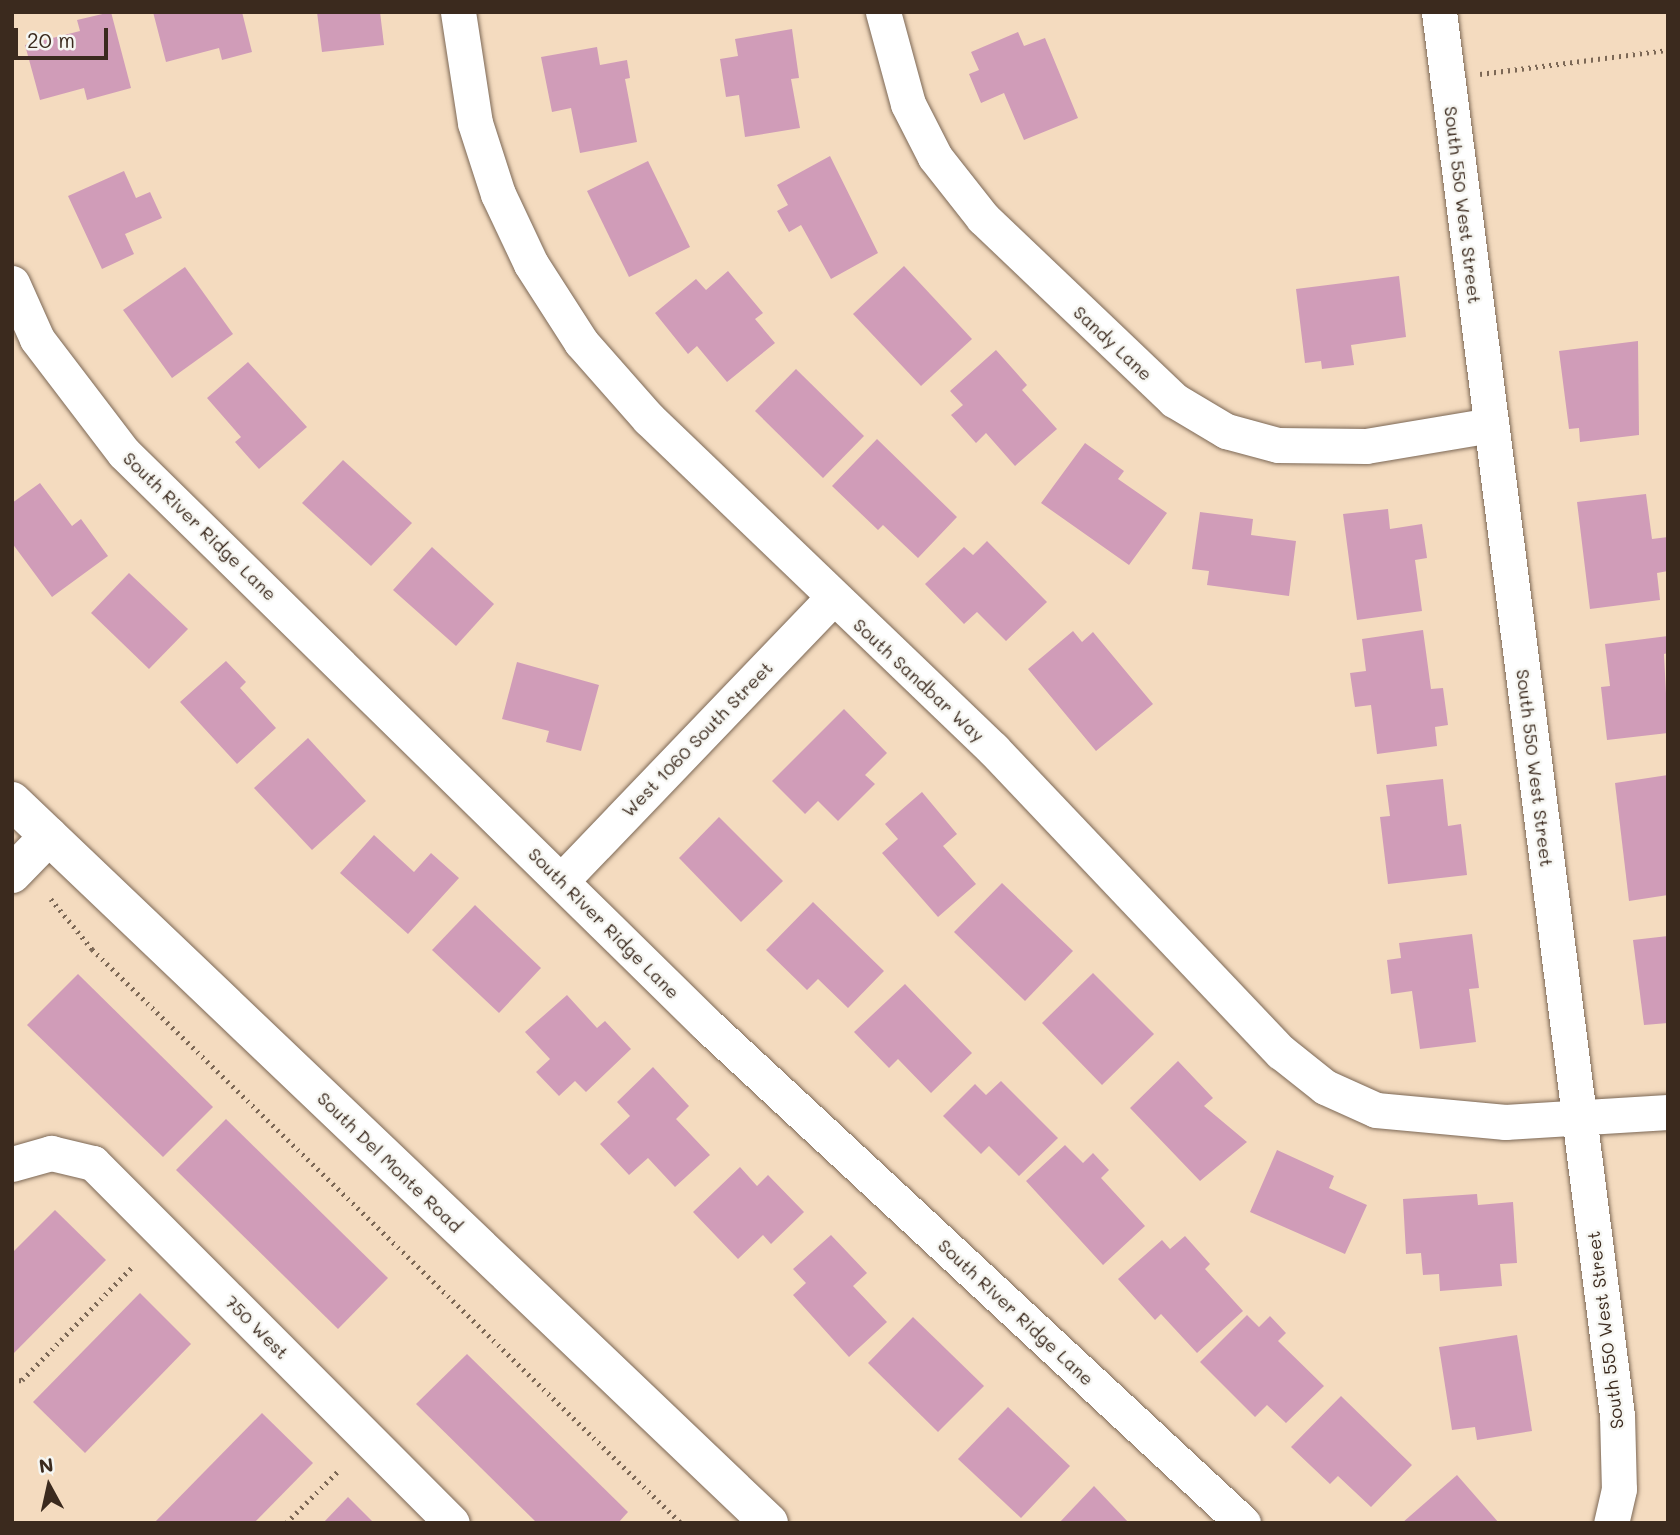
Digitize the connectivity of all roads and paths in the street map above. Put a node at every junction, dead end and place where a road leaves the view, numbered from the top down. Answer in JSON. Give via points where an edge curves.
{"nodes":[{"id":1,"x":458,"y":12,"type":"edge"},
{"id":2,"x":883,"y":12,"type":"edge"},
{"id":3,"x":1439,"y":12,"type":"edge"},
{"id":4,"x":1668,"y":50,"type":"edge"},
{"id":5,"x":1476,"y":75,"type":"dead end"},
{"id":6,"x":12,"y":283,"type":"edge"},
{"id":7,"x":1491,"y":425,"type":"junction"},
{"id":8,"x":832,"y":598,"type":"junction"},
{"id":9,"x":12,"y":802,"type":"edge"},
{"id":10,"x":49,"y":836,"type":"junction"},
{"id":11,"x":12,"y":874,"type":"edge"},
{"id":12,"x":562,"y":880,"type":"junction"},
{"id":13,"x":51,"y":899,"type":"dead end"},
{"id":14,"x":1668,"y":1112,"type":"edge"},
{"id":15,"x":1578,"y":1116,"type":"junction"},
{"id":16,"x":12,"y":1164,"type":"edge"},
{"id":17,"x":131,"y":1267,"type":"dead end"},
{"id":18,"x":12,"y":1381,"type":"edge"},
{"id":19,"x":340,"y":1469,"type":"dead end"},
{"id":20,"x":286,"y":1523,"type":"edge"},
{"id":21,"x":452,"y":1523,"type":"edge"},
{"id":22,"x":681,"y":1523,"type":"edge"},
{"id":23,"x":769,"y":1523,"type":"edge"},
{"id":24,"x":1243,"y":1523,"type":"edge"},
{"id":25,"x":1611,"y":1523,"type":"edge"}],
"edges":[{"from":1,"to":8,"type":"street","name":"South Sandbar Way","via":[[475,123],[498,194],[531,264],[581,342],[649,419]]},
{"from":2,"to":7,"type":"street","name":"Sandy Lane","via":[[908,104],[935,158],[983,218],[1174,400],[1226,431],[1278,445],[1366,446]]},
{"from":3,"to":7,"type":"street","name":"South 550 West Street"},
{"from":4,"to":5,"type":"path"},
{"from":6,"to":12,"type":"street","name":"South River Ridge Lane","via":[[37,339],[124,453]]},
{"from":7,"to":15,"type":"street","name":"South 550 West Street"},
{"from":8,"to":12,"type":"street","name":"West 1060 South Street"},
{"from":8,"to":15,"type":"street","name":"South Sandbar Way","via":[[993,749],[1281,1052],[1325,1087],[1376,1110],[1440,1118],[1505,1122]]},
{"from":9,"to":10,"type":"street","name":"South Del Monte Road"},
{"from":10,"to":11,"type":"street"},
{"from":10,"to":23,"type":"street","name":"South Del Monte Road"},
{"from":12,"to":24,"type":"street","name":"South River Ridge Lane","via":[[706,1024]]},
{"from":13,"to":22,"type":"path","via":[[92,949]]},
{"from":14,"to":15,"type":"street","name":"South Sandbar Way"},
{"from":15,"to":25,"type":"street","name":"South 550 West Street","via":[[1618,1415],[1619,1489]]},
{"from":16,"to":21,"type":"street","name":"750 West","via":[[51,1153],[93,1163]]},
{"from":17,"to":18,"type":"path","via":[[22,1380]]},
{"from":19,"to":20,"type":"path"}]}
